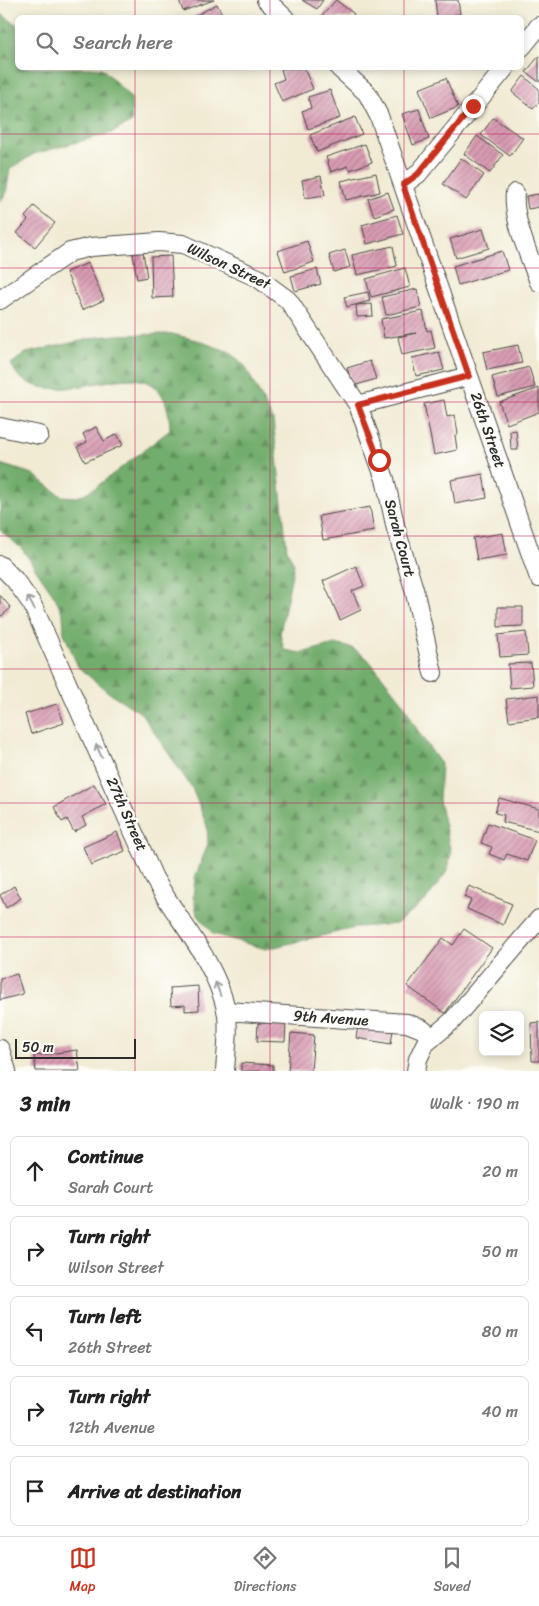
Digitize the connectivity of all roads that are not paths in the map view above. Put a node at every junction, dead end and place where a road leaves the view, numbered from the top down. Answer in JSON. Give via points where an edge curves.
{"nodes":[{"id":1,"x":266,"y":0,"type":"edge"},
{"id":2,"x":282,"y":15,"type":"edge"},
{"id":3,"x":539,"y":26,"type":"edge"},
{"id":4,"x":524,"y":45,"type":"edge"},
{"id":5,"x":342,"y":70,"type":"edge"},
{"id":6,"x":503,"y":70,"type":"edge"},
{"id":7,"x":403,"y":185,"type":"junction"},
{"id":8,"x":515,"y":192,"type":"dead end"},
{"id":9,"x":539,"y":282,"type":"edge"},
{"id":10,"x":0,"y":300,"type":"edge"},
{"id":11,"x":469,"y":376,"type":"junction"},
{"id":12,"x":358,"y":405,"type":"junction"},
{"id":13,"x":0,"y":427,"type":"edge"},
{"id":14,"x":39,"y":435,"type":"dead end"},
{"id":15,"x":534,"y":547,"type":"edge"},
{"id":16,"x":0,"y":565,"type":"edge"},
{"id":17,"x":539,"y":578,"type":"edge"},
{"id":18,"x":433,"y":673,"type":"dead end"},
{"id":19,"x":539,"y":919,"type":"edge"},
{"id":20,"x":226,"y":1011,"type":"junction"},
{"id":21,"x":431,"y":1037,"type":"junction"},
{"id":22,"x":0,"y":1049,"type":"edge"},
{"id":23,"x":7,"y":1071,"type":"edge"},
{"id":24,"x":225,"y":1071,"type":"edge"},
{"id":25,"x":416,"y":1071,"type":"edge"}],
"edges":[{"from":1,"to":2,"type":"street"},
{"from":3,"to":4,"type":"street"},
{"from":5,"to":7,"type":"street","name":"26th Street","via":[[374,104]]},
{"from":6,"to":7,"type":"street","via":[[418,174]]},
{"from":7,"to":11,"type":"street","name":"26th Street"},
{"from":8,"to":9,"type":"street","via":[[518,219]]},
{"from":10,"to":12,"type":"street","name":"Wilson Street","via":[[70,252],[91,247],[159,242],[182,244],[258,278],[288,300]]},
{"from":11,"to":12,"type":"street"},
{"from":11,"to":15,"type":"street","name":"26th Street"},
{"from":12,"to":18,"type":"street","name":"Sarah Court","via":[[385,479]]},
{"from":13,"to":14,"type":"street"},
{"from":15,"to":17,"type":"street","name":"26th Street"},
{"from":20,"to":16,"type":"street","name":"27th Street","one_way":true,"via":[[208,963],[154,878],[32,604]]},
{"from":19,"to":21,"type":"street","via":[[452,1021]]},
{"from":20,"to":21,"type":"street","name":"9th Avenue","via":[[407,1024],[422,1029]]},
{"from":20,"to":24,"type":"street","name":"27th Street"},
{"from":21,"to":25,"type":"street","via":[[421,1050]]},
{"from":22,"to":23,"type":"street"}]}
